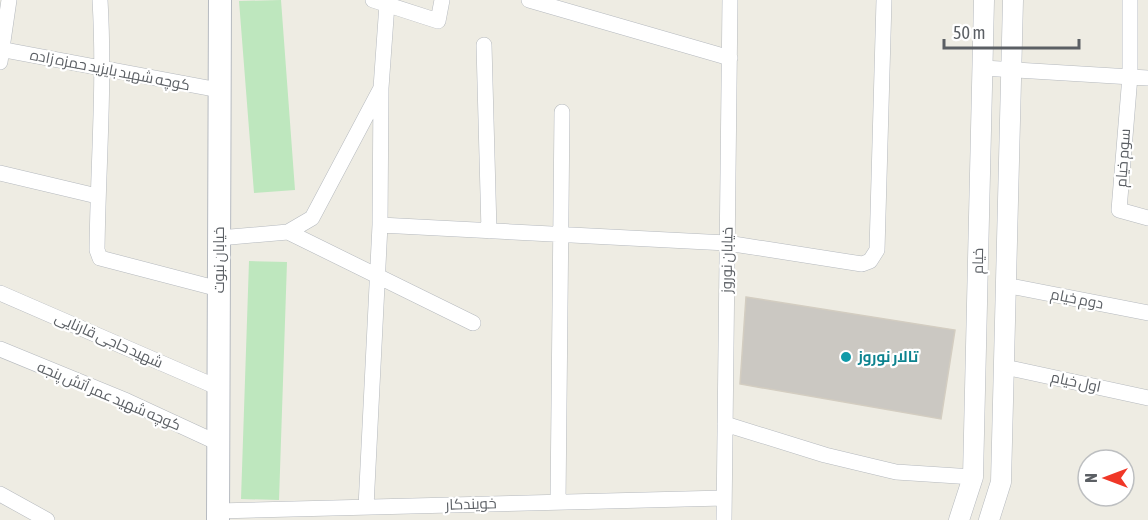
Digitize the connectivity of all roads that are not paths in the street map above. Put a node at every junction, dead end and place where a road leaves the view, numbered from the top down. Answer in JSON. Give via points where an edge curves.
{"nodes":[{"id":1,"x":9,"y":0,"type":"edge"},
{"id":2,"x":100,"y":0,"type":"edge"},
{"id":3,"x":220,"y":0,"type":"edge"},
{"id":4,"x":442,"y":0,"type":"edge"},
{"id":5,"x":529,"y":0,"type":"edge"},
{"id":6,"x":730,"y":0,"type":"edge"},
{"id":7,"x":884,"y":0,"type":"edge"},
{"id":8,"x":984,"y":0,"type":"edge"},
{"id":9,"x":1012,"y":0,"type":"edge"},
{"id":10,"x":1130,"y":0,"type":"edge"},
{"id":11,"x":380,"y":2,"type":"edge"},
{"id":12,"x":545,"y":2,"type":"edge"},
{"id":13,"x":484,"y":45,"type":"dead end"},
{"id":14,"x":1,"y":53,"type":"edge"},
{"id":15,"x":730,"y":58,"type":"junction"},
{"id":16,"x":104,"y":68,"type":"junction"},
{"id":17,"x":983,"y":68,"type":"junction"},
{"id":18,"x":1011,"y":69,"type":"junction"},
{"id":19,"x":1130,"y":76,"type":"junction"},
{"id":20,"x":1148,"y":78,"type":"edge"},
{"id":21,"x":381,"y":88,"type":"junction"},
{"id":22,"x":219,"y":90,"type":"junction"},
{"id":23,"x":562,"y":112,"type":"dead end"},
{"id":24,"x":0,"y":173,"type":"edge"},
{"id":25,"x":98,"y":196,"type":"junction"},
{"id":26,"x":1148,"y":218,"type":"edge"},
{"id":27,"x":380,"y":225,"type":"junction"},
{"id":28,"x":489,"y":231,"type":"junction"},
{"id":29,"x":288,"y":232,"type":"junction"},
{"id":30,"x":560,"y":235,"type":"junction"},
{"id":31,"x":219,"y":238,"type":"junction"},
{"id":32,"x":727,"y":243,"type":"junction"},
{"id":33,"x":378,"y":278,"type":"junction"},
{"id":34,"x":1005,"y":285,"type":"junction"},
{"id":35,"x":219,"y":289,"type":"junction"},
{"id":36,"x":0,"y":293,"type":"edge"},
{"id":37,"x":1148,"y":310,"type":"edge"},
{"id":38,"x":473,"y":323,"type":"dead end"},
{"id":39,"x":0,"y":349,"type":"edge"},
{"id":40,"x":1005,"y":366,"type":"junction"},
{"id":41,"x":219,"y":388,"type":"junction"},
{"id":42,"x":1148,"y":398,"type":"edge"},
{"id":43,"x":725,"y":424,"type":"junction"},
{"id":44,"x":218,"y":443,"type":"junction"},
{"id":45,"x":973,"y":477,"type":"junction"},
{"id":46,"x":0,"y":494,"type":"edge"},
{"id":47,"x":724,"y":498,"type":"junction"},
{"id":48,"x":558,"y":502,"type":"junction"},
{"id":49,"x":366,"y":507,"type":"junction"},
{"id":50,"x":218,"y":515,"type":"edge"},
{"id":51,"x":47,"y":520,"type":"edge"},
{"id":52,"x":724,"y":520,"type":"edge"},
{"id":53,"x":959,"y":520,"type":"edge"},
{"id":54,"x":989,"y":520,"type":"edge"}],
"edges":[{"from":1,"to":14,"type":"street"},
{"from":2,"to":16,"type":"street"},
{"from":3,"to":22,"type":"main road","name":"خیابان نبوت"},
{"from":4,"to":11,"type":"street","via":[[438,21]]},
{"from":5,"to":12,"type":"street"},
{"from":6,"to":15,"type":"street","name":"خیابان نوروز"},
{"from":7,"to":32,"type":"street","via":[[877,250],[870,261],[851,263]]},
{"from":8,"to":17,"type":"street","name":"خیام"},
{"from":9,"to":18,"type":"street","name":"خیام"},
{"from":10,"to":19,"type":"street"},
{"from":11,"to":21,"type":"street"},
{"from":12,"to":15,"type":"street"},
{"from":13,"to":28,"type":"street"},
{"from":14,"to":16,"type":"street","name":"کوچه شهید بایزید حمزه زاده"},
{"from":15,"to":32,"type":"street","name":"خیابان نوروز"},
{"from":16,"to":22,"type":"street","name":"کوچه شهید بایزید حمزه زاده"},
{"from":16,"to":25,"type":"street"},
{"from":17,"to":18,"type":"street"},
{"from":17,"to":45,"type":"street","name":"خیام"},
{"from":18,"to":19,"type":"street"},
{"from":18,"to":34,"type":"street","name":"خیام"},
{"from":19,"to":20,"type":"street"},
{"from":19,"to":26,"type":"street","name":"سوم خیام","via":[[1119,210]]},
{"from":21,"to":27,"type":"street"},
{"from":21,"to":29,"type":"street","via":[[312,218]]},
{"from":22,"to":31,"type":"main road","name":"خیابان نبوت"},
{"from":23,"to":30,"type":"street"},
{"from":24,"to":25,"type":"street"},
{"from":25,"to":35,"type":"street","via":[[100,258]]},
{"from":27,"to":28,"type":"street"},
{"from":27,"to":33,"type":"street"},
{"from":28,"to":30,"type":"street"},
{"from":29,"to":31,"type":"street"},
{"from":29,"to":33,"type":"street"},
{"from":30,"to":32,"type":"street"},
{"from":30,"to":48,"type":"street"},
{"from":31,"to":35,"type":"main road","name":"خیابان نبوت"},
{"from":32,"to":43,"type":"street","name":"خیابان نوروز"},
{"from":33,"to":38,"type":"street"},
{"from":33,"to":49,"type":"street"},
{"from":34,"to":37,"type":"street","name":"دوم خیام"},
{"from":34,"to":40,"type":"street","name":"خیام"},
{"from":35,"to":41,"type":"main road","name":"خیابان نبوت"},
{"from":36,"to":41,"type":"street","name":"شهید حاجی قارنایی"},
{"from":39,"to":44,"type":"street","name":"کوچه شهید عمر آتش پنجه"},
{"from":40,"to":42,"type":"street","name":"اول خیام"},
{"from":40,"to":54,"type":"street","name":"خیام","via":[[1001,482]]},
{"from":41,"to":44,"type":"main road","name":"خیابان نبوت"},
{"from":43,"to":45,"type":"street","via":[[896,472]]},
{"from":43,"to":47,"type":"street","name":"خیابان نوروز"},
{"from":44,"to":50,"type":"main road","name":"خیابان نبوت"},
{"from":45,"to":53,"type":"street","name":"خیام"},
{"from":46,"to":51,"type":"street"},
{"from":47,"to":48,"type":"street","name":"خویندکار"},
{"from":47,"to":52,"type":"street","name":"خیابان نوروز"},
{"from":48,"to":49,"type":"street","name":"خویندکار"},
{"from":49,"to":50,"type":"street","name":"خویندکار"}]}
